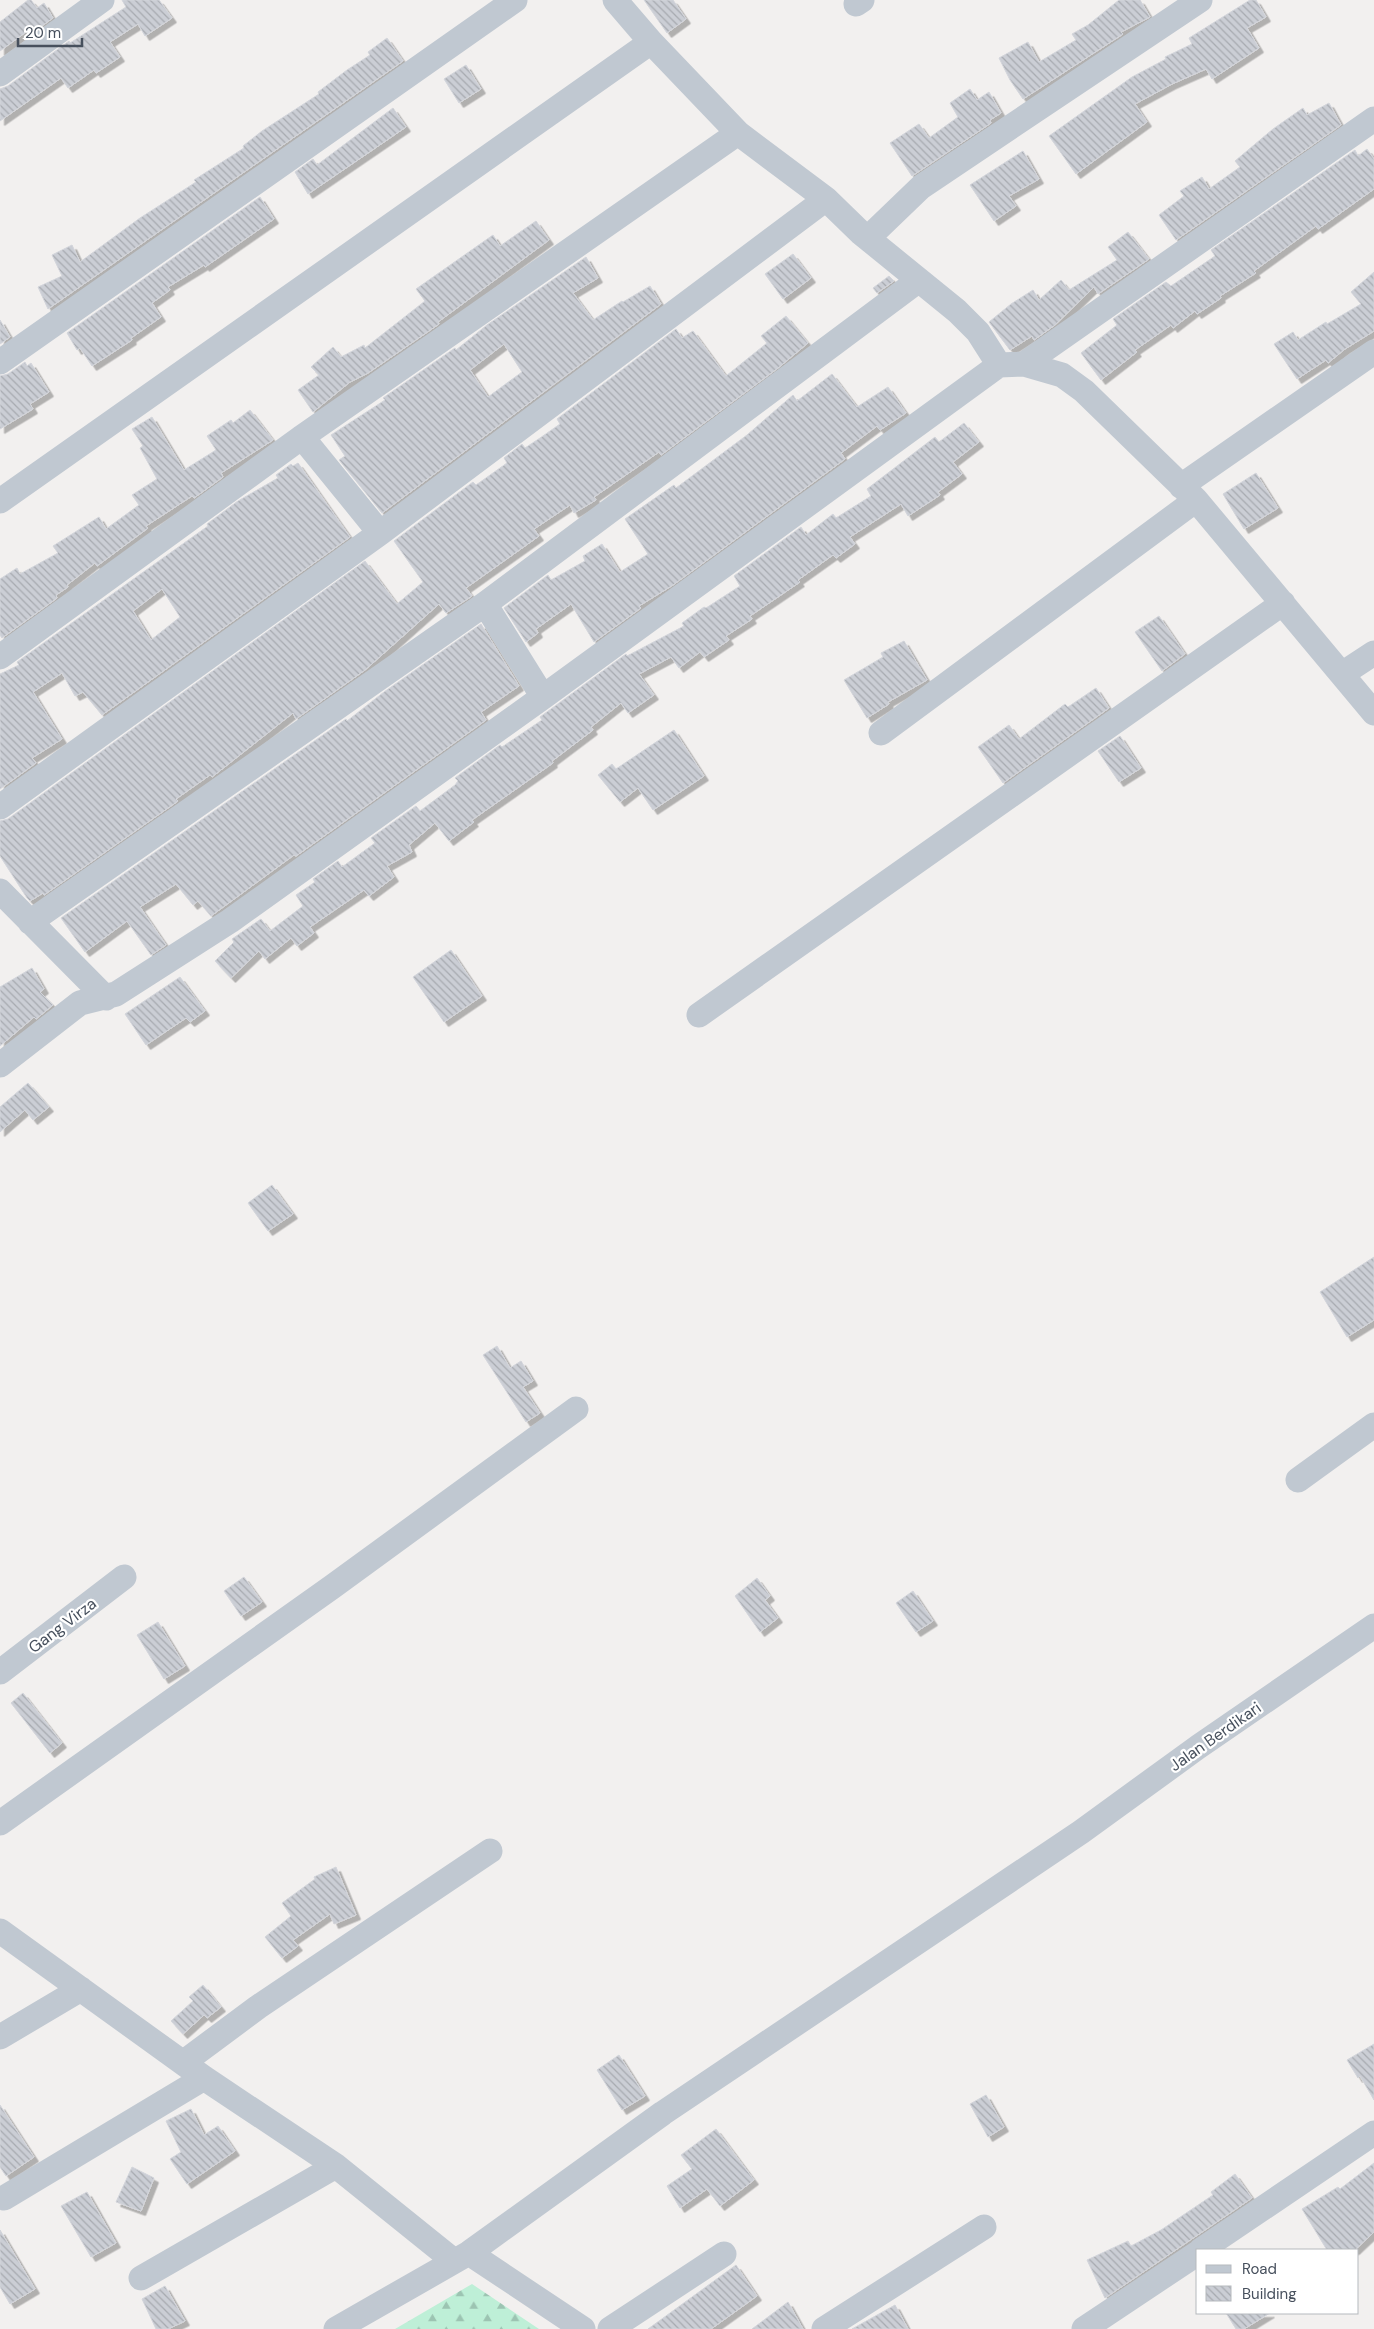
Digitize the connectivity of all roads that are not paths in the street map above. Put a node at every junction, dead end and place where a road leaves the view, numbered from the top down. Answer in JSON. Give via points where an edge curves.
{"nodes":[{"id":1,"x":102,"y":0,"type":"edge"},
{"id":2,"x":515,"y":0,"type":"edge"},
{"id":3,"x":615,"y":0,"type":"edge"},
{"id":4,"x":1200,"y":0,"type":"edge"},
{"id":5,"x":651,"y":42,"type":"junction"},
{"id":6,"x":0,"y":74,"type":"edge"},
{"id":7,"x":1374,"y":119,"type":"edge"},
{"id":8,"x":738,"y":133,"type":"junction"},
{"id":9,"x":826,"y":199,"type":"junction"},
{"id":10,"x":868,"y":238,"type":"junction"},
{"id":11,"x":919,"y":280,"type":"junction"},
{"id":12,"x":1374,"y":352,"type":"edge"},
{"id":13,"x":0,"y":362,"type":"edge"},
{"id":14,"x":1012,"y":365,"type":"junction"},
{"id":15,"x":302,"y":437,"type":"junction"},
{"id":16,"x":1188,"y":493,"type":"junction"},
{"id":17,"x":0,"y":502,"type":"edge"},
{"id":18,"x":380,"y":532,"type":"junction"},
{"id":19,"x":1283,"y":603,"type":"junction"},
{"id":20,"x":485,"y":604,"type":"junction"},
{"id":21,"x":1374,"y":653,"type":"edge"},
{"id":22,"x":0,"y":657,"type":"edge"},
{"id":23,"x":1342,"y":674,"type":"junction"},
{"id":24,"x":543,"y":697,"type":"junction"},
{"id":25,"x":1374,"y":713,"type":"edge"},
{"id":26,"x":881,"y":733,"type":"dead end"},
{"id":27,"x":0,"y":807,"type":"edge"},
{"id":28,"x":0,"y":891,"type":"edge"},
{"id":29,"x":30,"y":922,"type":"junction"},
{"id":30,"x":106,"y":998,"type":"junction"},
{"id":31,"x":699,"y":1015,"type":"dead end"},
{"id":32,"x":0,"y":1065,"type":"edge"},
{"id":33,"x":576,"y":1409,"type":"dead end"},
{"id":34,"x":1374,"y":1425,"type":"edge"},
{"id":35,"x":1298,"y":1480,"type":"dead end"},
{"id":36,"x":124,"y":1578,"type":"dead end"},
{"id":37,"x":1374,"y":1626,"type":"edge"},
{"id":38,"x":0,"y":1672,"type":"edge"},
{"id":39,"x":0,"y":1823,"type":"edge"},
{"id":40,"x":490,"y":1851,"type":"dead end"},
{"id":41,"x":0,"y":1931,"type":"edge"},
{"id":42,"x":81,"y":1989,"type":"junction"},
{"id":43,"x":0,"y":2037,"type":"edge"},
{"id":44,"x":184,"y":2062,"type":"junction"},
{"id":45,"x":204,"y":2078,"type":"junction"},
{"id":46,"x":1374,"y":2133,"type":"edge"},
{"id":47,"x":336,"y":2166,"type":"junction"},
{"id":48,"x":4,"y":2198,"type":"dead end"},
{"id":49,"x":984,"y":2227,"type":"dead end"},
{"id":50,"x":1202,"y":2249,"type":"edge"},
{"id":51,"x":724,"y":2254,"type":"dead end"},
{"id":52,"x":1196,"y":2254,"type":"edge"},
{"id":53,"x":462,"y":2257,"type":"junction"},
{"id":54,"x":141,"y":2278,"type":"dead end"},
{"id":55,"x":336,"y":2329,"type":"edge"},
{"id":56,"x":584,"y":2329,"type":"edge"},
{"id":57,"x":610,"y":2329,"type":"edge"},
{"id":58,"x":824,"y":2329,"type":"edge"},
{"id":59,"x":1084,"y":2329,"type":"edge"}],
"edges":[{"from":1,"to":6,"type":"street"},
{"from":2,"to":13,"type":"street"},
{"from":3,"to":5,"type":"street"},
{"from":4,"to":10,"type":"street","via":[[921,187]]},
{"from":5,"to":8,"type":"street"},
{"from":5,"to":17,"type":"street"},
{"from":7,"to":14,"type":"street"},
{"from":8,"to":9,"type":"street"},
{"from":8,"to":15,"type":"street"},
{"from":9,"to":10,"type":"street"},
{"from":9,"to":18,"type":"street"},
{"from":10,"to":11,"type":"street"},
{"from":11,"to":14,"type":"street","via":[[957,310]]},
{"from":11,"to":20,"type":"street"},
{"from":12,"to":16,"type":"street"},
{"from":14,"to":16,"type":"street","via":[[1062,375],[1084,391]]},
{"from":14,"to":24,"type":"street"},
{"from":15,"to":18,"type":"street"},
{"from":15,"to":22,"type":"street"},
{"from":16,"to":19,"type":"street"},
{"from":16,"to":26,"type":"street"},
{"from":18,"to":27,"type":"street"},
{"from":19,"to":23,"type":"street"},
{"from":19,"to":31,"type":"street"},
{"from":20,"to":24,"type":"street"},
{"from":20,"to":29,"type":"street"},
{"from":21,"to":23,"type":"street"},
{"from":23,"to":25,"type":"street"},
{"from":24,"to":30,"type":"street","via":[[230,921]]},
{"from":28,"to":29,"type":"street"},
{"from":29,"to":30,"type":"street"},
{"from":30,"to":32,"type":"street","via":[[80,1003]]},
{"from":33,"to":39,"type":"street"},
{"from":34,"to":35,"type":"street"},
{"from":36,"to":38,"type":"street","name":"Gang Virza"},
{"from":37,"to":53,"type":"street","name":"Jalan Berdikari","via":[[1056,1848],[663,2113]]},
{"from":40,"to":44,"type":"street","via":[[258,2007]]},
{"from":41,"to":42,"type":"street"},
{"from":42,"to":43,"type":"street"},
{"from":42,"to":44,"type":"street"},
{"from":44,"to":45,"type":"street"},
{"from":45,"to":47,"type":"street"},
{"from":45,"to":48,"type":"street"},
{"from":46,"to":50,"type":"street"},
{"from":47,"to":53,"type":"street"},
{"from":47,"to":54,"type":"street"},
{"from":49,"to":58,"type":"street"},
{"from":51,"to":57,"type":"street"},
{"from":52,"to":59,"type":"street"},
{"from":53,"to":55,"type":"street","name":"Jalan Berdikari"},
{"from":53,"to":56,"type":"street"}]}
